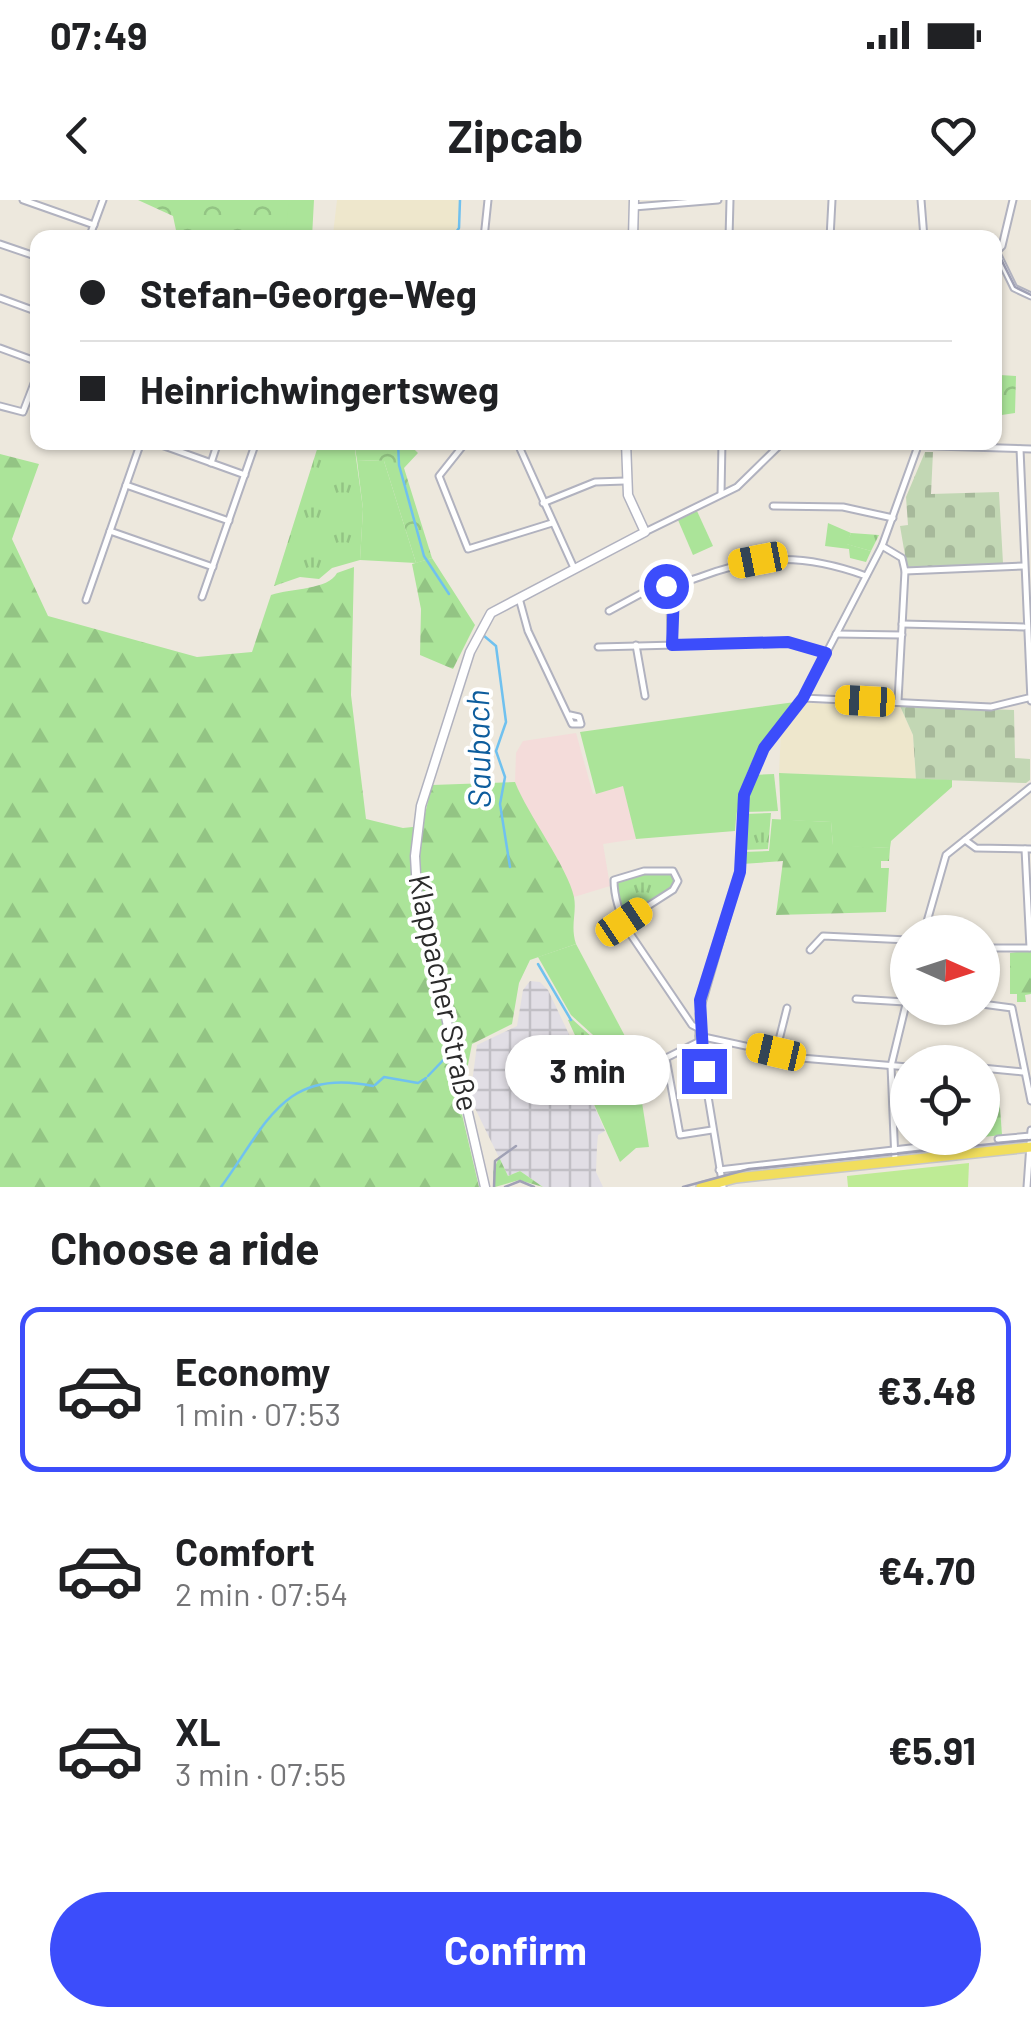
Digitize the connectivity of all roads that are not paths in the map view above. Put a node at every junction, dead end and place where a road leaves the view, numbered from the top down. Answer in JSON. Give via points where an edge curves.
{"nodes":[{"id":1,"x":23,"y":200,"type":"edge"},
{"id":2,"x":103,"y":200,"type":"edge"},
{"id":3,"x":488,"y":200,"type":"edge"},
{"id":4,"x":718,"y":200,"type":"edge"},
{"id":5,"x":730,"y":200,"type":"edge"},
{"id":6,"x":832,"y":200,"type":"edge"},
{"id":7,"x":921,"y":200,"type":"edge"},
{"id":8,"x":1013,"y":200,"type":"edge"},
{"id":9,"x":634,"y":204,"type":"edge"},
{"id":10,"x":94,"y":225,"type":"junction"},
{"id":11,"x":92,"y":230,"type":"edge"},
{"id":12,"x":485,"y":230,"type":"edge"},
{"id":13,"x":632,"y":230,"type":"edge"},
{"id":14,"x":728,"y":230,"type":"edge"},
{"id":15,"x":830,"y":230,"type":"edge"},
{"id":16,"x":923,"y":230,"type":"edge"},
{"id":17,"x":0,"y":244,"type":"edge"},
{"id":18,"x":1002,"y":246,"type":"edge"},
{"id":19,"x":30,"y":254,"type":"edge"},
{"id":20,"x":1002,"y":262,"type":"edge"},
{"id":21,"x":1031,"y":296,"type":"edge"},
{"id":22,"x":0,"y":298,"type":"edge"},
{"id":23,"x":30,"y":309,"type":"edge"},
{"id":24,"x":0,"y":348,"type":"edge"},
{"id":25,"x":30,"y":359,"type":"edge"},
{"id":26,"x":29,"y":396,"type":"edge"},
{"id":27,"x":0,"y":406,"type":"edge"},
{"id":28,"x":1002,"y":448,"type":"edge"},
{"id":29,"x":1020,"y":449,"type":"junction"},
{"id":30,"x":138,"y":450,"type":"edge"},
{"id":31,"x":177,"y":450,"type":"edge"},
{"id":32,"x":215,"y":450,"type":"edge"},
{"id":33,"x":253,"y":450,"type":"edge"},
{"id":34,"x":460,"y":450,"type":"edge"},
{"id":35,"x":521,"y":450,"type":"edge"},
{"id":36,"x":626,"y":450,"type":"edge"},
{"id":37,"x":722,"y":450,"type":"edge"},
{"id":38,"x":774,"y":450,"type":"edge"},
{"id":39,"x":917,"y":450,"type":"edge"},
{"id":40,"x":1031,"y":450,"type":"edge"},
{"id":41,"x":211,"y":462,"type":"junction"},
{"id":42,"x":245,"y":475,"type":"junction"},
{"id":43,"x":625,"y":480,"type":"junction"},
{"id":44,"x":126,"y":485,"type":"junction"},
{"id":45,"x":721,"y":494,"type":"junction"},
{"id":46,"x":543,"y":503,"type":"junction"},
{"id":47,"x":773,"y":506,"type":"dead end"},
{"id":48,"x":894,"y":518,"type":"junction"},
{"id":49,"x":229,"y":521,"type":"junction"},
{"id":50,"x":552,"y":522,"type":"junction"},
{"id":51,"x":1027,"y":525,"type":"edge"},
{"id":52,"x":110,"y":531,"type":"junction"},
{"id":53,"x":646,"y":532,"type":"junction"},
{"id":54,"x":882,"y":546,"type":"junction"},
{"id":55,"x":1024,"y":566,"type":"junction"},
{"id":56,"x":213,"y":567,"type":"junction"},
{"id":57,"x":574,"y":568,"type":"junction"},
{"id":58,"x":906,"y":571,"type":"junction"},
{"id":59,"x":866,"y":576,"type":"junction"},
{"id":60,"x":674,"y":592,"type":"junction"},
{"id":61,"x":518,"y":595,"type":"junction"},
{"id":62,"x":202,"y":597,"type":"dead end"},
{"id":63,"x":86,"y":600,"type":"dead end"},
{"id":64,"x":609,"y":611,"type":"dead end"},
{"id":65,"x":902,"y":624,"type":"junction"},
{"id":66,"x":1026,"y":627,"type":"junction"},
{"id":67,"x":836,"y":634,"type":"junction"},
{"id":68,"x":902,"y":636,"type":"junction"},
{"id":69,"x":636,"y":644,"type":"junction"},
{"id":70,"x":672,"y":645,"type":"junction"},
{"id":71,"x":598,"y":647,"type":"dead end"},
{"id":72,"x":826,"y":653,"type":"junction"},
{"id":73,"x":645,"y":696,"type":"dead end"},
{"id":74,"x":803,"y":698,"type":"junction"},
{"id":75,"x":1031,"y":698,"type":"edge"},
{"id":76,"x":898,"y":702,"type":"junction"},
{"id":77,"x":570,"y":715,"type":"dead end"},
{"id":78,"x":1031,"y":787,"type":"edge"},
{"id":79,"x":965,"y":840,"type":"junction"},
{"id":80,"x":1028,"y":849,"type":"edge"},
{"id":81,"x":929,"y":915,"type":"edge"},
{"id":82,"x":624,"y":922,"type":"junction"},
{"id":83,"x":890,"y":939,"type":"edge"},
{"id":84,"x":1000,"y":948,"type":"edge"},
{"id":85,"x":1030,"y":948,"type":"edge"},
{"id":86,"x":810,"y":950,"type":"dead end"},
{"id":87,"x":856,"y":999,"type":"dead end"},
{"id":88,"x":700,"y":1000,"type":"junction"},
{"id":89,"x":890,"y":1000,"type":"edge"},
{"id":90,"x":1000,"y":1005,"type":"edge"},
{"id":91,"x":680,"y":1008,"type":"junction"},
{"id":92,"x":787,"y":1008,"type":"dead end"},
{"id":93,"x":699,"y":1035,"type":"junction"},
{"id":94,"x":776,"y":1052,"type":"junction"},
{"id":95,"x":890,"y":1066,"type":"edge"},
{"id":96,"x":1000,"y":1070,"type":"edge"},
{"id":97,"x":1023,"y":1072,"type":"junction"},
{"id":98,"x":1031,"y":1102,"type":"edge"},
{"id":99,"x":712,"y":1130,"type":"junction"},
{"id":100,"x":1031,"y":1134,"type":"edge"},
{"id":101,"x":1000,"y":1139,"type":"edge"},
{"id":102,"x":1030,"y":1147,"type":"edge"},
{"id":103,"x":898,"y":1155,"type":"edge"},
{"id":104,"x":894,"y":1156,"type":"junction"},
{"id":105,"x":721,"y":1179,"type":"edge"},
{"id":106,"x":485,"y":1187,"type":"edge"},
{"id":107,"x":701,"y":1187,"type":"edge"},
{"id":108,"x":1028,"y":1187,"type":"edge"}],
"edges":[{"from":1,"to":10,"type":"street"},
{"from":2,"to":10,"type":"street"},
{"from":3,"to":12,"type":"street"},
{"from":4,"to":9,"type":"street"},
{"from":5,"to":14,"type":"street"},
{"from":6,"to":15,"type":"street"},
{"from":7,"to":16,"type":"street"},
{"from":8,"to":18,"type":"street"},
{"from":9,"to":13,"type":"main road"},
{"from":10,"to":11,"type":"street"},
{"from":17,"to":19,"type":"street"},
{"from":20,"to":21,"type":"street","via":[[1014,288]]},
{"from":22,"to":23,"type":"street"},
{"from":24,"to":25,"type":"street"},
{"from":26,"to":27,"type":"street","via":[[22,412]]},
{"from":28,"to":29,"type":"street"},
{"from":29,"to":40,"type":"street"},
{"from":29,"to":51,"type":"street"},
{"from":30,"to":44,"type":"street"},
{"from":31,"to":41,"type":"street"},
{"from":32,"to":41,"type":"street"},
{"from":33,"to":42,"type":"street"},
{"from":34,"to":50,"type":"street","via":[[439,476],[468,548]]},
{"from":35,"to":46,"type":"street"},
{"from":36,"to":43,"type":"main road"},
{"from":37,"to":45,"type":"street"},
{"from":38,"to":45,"type":"street","name":"Klappacher Straße","via":[[752,476]]},
{"from":39,"to":48,"type":"street"},
{"from":41,"to":42,"type":"street"},
{"from":42,"to":49,"type":"street"},
{"from":43,"to":46,"type":"street","via":[[595,482]]},
{"from":43,"to":53,"type":"main road"},
{"from":44,"to":49,"type":"street"},
{"from":44,"to":52,"type":"street"},
{"from":45,"to":53,"type":"street","name":"Klappacher Straße"},
{"from":46,"to":50,"type":"street"},
{"from":47,"to":48,"type":"street","via":[[843,507]]},
{"from":48,"to":54,"type":"street"},
{"from":49,"to":56,"type":"street"},
{"from":50,"to":57,"type":"street"},
{"from":51,"to":55,"type":"street"},
{"from":52,"to":56,"type":"street"},
{"from":52,"to":63,"type":"street"},
{"from":53,"to":57,"type":"main road","name":"Klappacher Straße"},
{"from":54,"to":58,"type":"street","via":[[902,558]]},
{"from":54,"to":59,"type":"street"},
{"from":55,"to":58,"type":"street"},
{"from":55,"to":66,"type":"street"},
{"from":56,"to":62,"type":"street"},
{"from":57,"to":61,"type":"main road","name":"Klappacher Straße"},
{"from":58,"to":65,"type":"street"},
{"from":59,"to":60,"type":"street","via":[[821,560],[758,560]]},
{"from":59,"to":67,"type":"street"},
{"from":60,"to":64,"type":"street","via":[[656,584]]},
{"from":60,"to":70,"type":"street"},
{"from":61,"to":77,"type":"street","via":[[528,631]]},
{"from":61,"to":106,"type":"main road","name":"Klappacher Straße","via":[[490,613],[476,635],[420,810],[415,856],[417,891]]},
{"from":65,"to":66,"type":"street"},
{"from":65,"to":68,"type":"street"},
{"from":66,"to":75,"type":"street"},
{"from":67,"to":68,"type":"street"},
{"from":67,"to":72,"type":"street"},
{"from":68,"to":76,"type":"street"},
{"from":69,"to":70,"type":"street"},
{"from":69,"to":71,"type":"street"},
{"from":69,"to":73,"type":"street"},
{"from":70,"to":72,"type":"street","via":[[788,642]]},
{"from":72,"to":74,"type":"street"},
{"from":74,"to":76,"type":"street"},
{"from":74,"to":88,"type":"street","via":[[751,771],[740,817],[737,883]]},
{"from":75,"to":76,"type":"street","via":[[991,707]]},
{"from":78,"to":79,"type":"street"},
{"from":79,"to":80,"type":"street","via":[[976,848]]},
{"from":79,"to":81,"type":"street","via":[[946,855]]},
{"from":80,"to":85,"type":"street"},
{"from":82,"to":82,"type":"street","via":[[673,890],[677,875],[658,870],[614,880]]},
{"from":82,"to":91,"type":"street"},
{"from":83,"to":86,"type":"street","via":[[823,936]]},
{"from":84,"to":85,"type":"street"},
{"from":87,"to":89,"type":"street"},
{"from":88,"to":91,"type":"street"},
{"from":88,"to":93,"type":"street"},
{"from":90,"to":97,"type":"street","via":[[1010,1005]]},
{"from":91,"to":93,"type":"street"},
{"from":92,"to":94,"type":"street"},
{"from":93,"to":94,"type":"street"},
{"from":93,"to":99,"type":"street"},
{"from":93,"to":99,"type":"street","via":[[666,1058],[680,1135]]},
{"from":94,"to":95,"type":"street"},
{"from":96,"to":97,"type":"street"},
{"from":97,"to":98,"type":"street"},
{"from":99,"to":105,"type":"street"},
{"from":100,"to":101,"type":"street"},
{"from":100,"to":102,"type":"street"},
{"from":102,"to":104,"type":"main road"},
{"from":102,"to":108,"type":"street"},
{"from":103,"to":104,"type":"street"},
{"from":104,"to":105,"type":"main road"},
{"from":105,"to":107,"type":"main road"}]}
